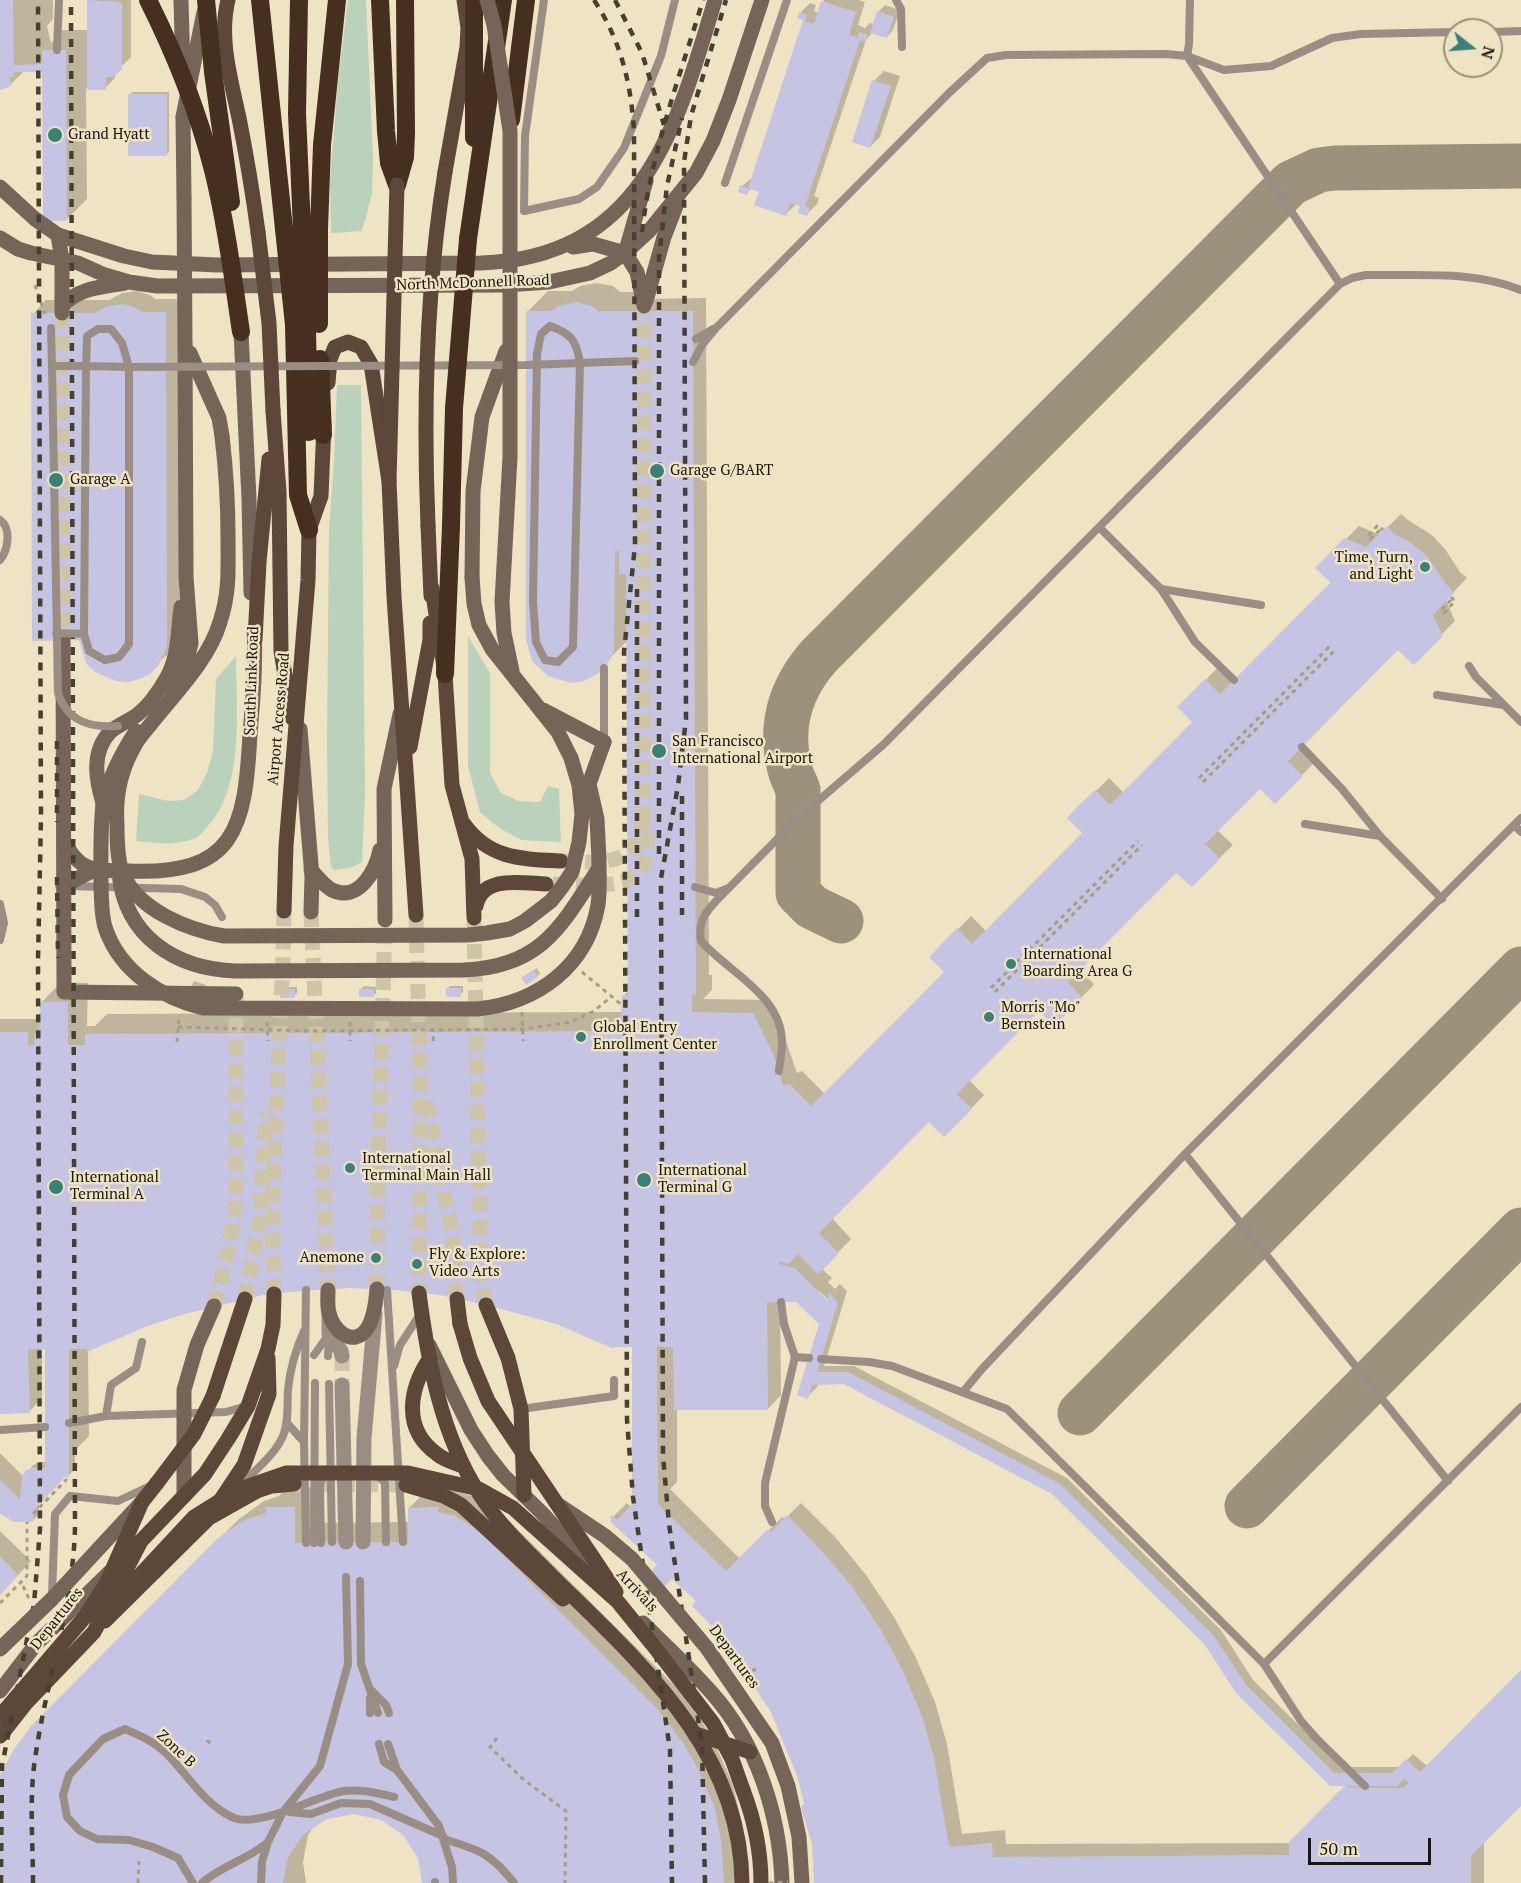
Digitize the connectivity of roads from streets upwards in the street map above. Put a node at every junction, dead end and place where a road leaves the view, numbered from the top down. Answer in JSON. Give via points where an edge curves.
{"nodes":[{"id":1,"x":148,"y":0,"type":"edge"},
{"id":2,"x":181,"y":0,"type":"edge"},
{"id":3,"x":206,"y":0,"type":"edge"},
{"id":4,"x":228,"y":0,"type":"edge"},
{"id":5,"x":260,"y":0,"type":"edge"},
{"id":6,"x":299,"y":0,"type":"edge"},
{"id":7,"x":337,"y":0,"type":"edge"},
{"id":8,"x":380,"y":0,"type":"edge"},
{"id":9,"x":405,"y":0,"type":"edge"},
{"id":10,"x":464,"y":0,"type":"edge"},
{"id":11,"x":474,"y":0,"type":"edge"},
{"id":12,"x":487,"y":0,"type":"edge"},
{"id":13,"x":502,"y":0,"type":"edge"},
{"id":14,"x":526,"y":0,"type":"edge"},
{"id":15,"x":715,"y":0,"type":"edge"},
{"id":16,"x":762,"y":0,"type":"edge"},
{"id":17,"x":183,"y":117,"type":"junction"},
{"id":18,"x":510,"y":130,"type":"junction"},
{"id":19,"x":649,"y":171,"type":"junction"},
{"id":20,"x":397,"y":184,"type":"junction"},
{"id":21,"x":687,"y":185,"type":"junction"},
{"id":22,"x":0,"y":187,"type":"edge"},
{"id":23,"x":58,"y":228,"type":"junction"},
{"id":24,"x":302,"y":229,"type":"junction"},
{"id":25,"x":0,"y":238,"type":"edge"},
{"id":26,"x":468,"y":238,"type":"junction"},
{"id":27,"x":551,"y":252,"type":"junction"},
{"id":28,"x":625,"y":253,"type":"junction"},
{"id":29,"x":62,"y":260,"type":"junction"},
{"id":30,"x":129,"y":282,"type":"junction"},
{"id":31,"x":306,"y":324,"type":"junction"},
{"id":32,"x":241,"y":332,"type":"junction"},
{"id":33,"x":510,"y":341,"type":"junction"},
{"id":34,"x":185,"y":344,"type":"junction"},
{"id":35,"x":323,"y":435,"type":"junction"},
{"id":36,"x":389,"y":481,"type":"junction"},
{"id":37,"x":264,"y":497,"type":"junction"},
{"id":38,"x":309,"y":530,"type":"junction"},
{"id":39,"x":186,"y":577,"type":"junction"},
{"id":40,"x":432,"y":588,"type":"junction"},
{"id":41,"x":59,"y":638,"type":"tunnel mouth"},
{"id":42,"x":255,"y":640,"type":"joint"},
{"id":43,"x":445,"y":674,"type":"junction"},
{"id":44,"x":531,"y":704,"type":"junction"},
{"id":45,"x":298,"y":708,"type":"junction"},
{"id":46,"x":402,"y":708,"type":"junction"},
{"id":47,"x":136,"y":731,"type":"junction"},
{"id":48,"x":296,"y":739,"type":"junction"},
{"id":49,"x":405,"y":770,"type":"junction"},
{"id":50,"x":589,"y":784,"type":"junction"},
{"id":51,"x":103,"y":804,"type":"junction"},
{"id":52,"x":457,"y":808,"type":"junction"},
{"id":53,"x":385,"y":823,"type":"junction"},
{"id":54,"x":64,"y":841,"type":"junction"},
{"id":55,"x":561,"y":861,"type":"tunnel mouth"},
{"id":56,"x":599,"y":868,"type":"junction"},
{"id":57,"x":94,"y":870,"type":"junction"},
{"id":58,"x":311,"y":870,"type":"junction"},
{"id":59,"x":546,"y":884,"type":"tunnel mouth"},
{"id":60,"x":63,"y":886,"type":"junction"},
{"id":61,"x":284,"y":910,"type":"tunnel mouth"},
{"id":62,"x":311,"y":912,"type":"tunnel mouth"},
{"id":63,"x":416,"y":915,"type":"tunnel mouth"},
{"id":64,"x":385,"y":920,"type":"tunnel mouth"},
{"id":65,"x":236,"y":994,"type":"dead end"},
{"id":66,"x":328,"y":1290,"type":"tunnel mouth"},
{"id":67,"x":419,"y":1293,"type":"tunnel mouth"},
{"id":68,"x":274,"y":1294,"type":"tunnel mouth"},
{"id":69,"x":245,"y":1299,"type":"tunnel mouth"},
{"id":70,"x":457,"y":1299,"type":"tunnel mouth"},
{"id":71,"x":486,"y":1305,"type":"tunnel mouth"},
{"id":72,"x":213,"y":1306,"type":"tunnel mouth"},
{"id":73,"x":329,"y":1313,"type":"junction"},
{"id":74,"x":427,"y":1340,"type":"junction"},
{"id":75,"x":268,"y":1349,"type":"junction"},
{"id":76,"x":335,"y":1356,"type":"tunnel mouth"},
{"id":77,"x":430,"y":1358,"type":"junction"},
{"id":78,"x":335,"y":1384,"type":"tunnel mouth"},
{"id":79,"x":463,"y":1466,"type":"junction"},
{"id":80,"x":294,"y":1484,"type":"tunnel mouth"},
{"id":81,"x":406,"y":1485,"type":"tunnel mouth"},
{"id":82,"x":524,"y":1495,"type":"junction"},
{"id":83,"x":184,"y":1496,"type":"junction"},
{"id":84,"x":142,"y":1502,"type":"junction"},
{"id":85,"x":555,"y":1502,"type":"junction"},
{"id":86,"x":207,"y":1519,"type":"junction"},
{"id":87,"x":141,"y":1541,"type":"junction"},
{"id":88,"x":339,"y":1542,"type":"dead end"},
{"id":89,"x":363,"y":1542,"type":"dead end"},
{"id":90,"x":585,"y":1609,"type":"junction"},
{"id":91,"x":84,"y":1618,"type":"junction"},
{"id":92,"x":94,"y":1632,"type":"junction"},
{"id":93,"x":652,"y":1644,"type":"junction"},
{"id":94,"x":0,"y":1649,"type":"edge"},
{"id":95,"x":0,"y":1690,"type":"edge"},
{"id":96,"x":24,"y":1705,"type":"junction"},
{"id":97,"x":0,"y":1707,"type":"edge"},
{"id":98,"x":0,"y":1716,"type":"edge"},
{"id":99,"x":696,"y":1734,"type":"junction"},
{"id":100,"x":0,"y":1736,"type":"edge"},
{"id":101,"x":750,"y":1752,"type":"junction"},
{"id":102,"x":742,"y":1883,"type":"edge"},
{"id":103,"x":761,"y":1883,"type":"edge"},
{"id":104,"x":782,"y":1883,"type":"edge"},
{"id":105,"x":802,"y":1883,"type":"edge"}],
"edges":[{"from":1,"to":32,"type":"highway","bridge":true,"via":[[177,63],[203,136],[226,231]]},
{"from":2,"to":17,"type":"street","bridge":true},
{"from":3,"to":17,"type":"street","bridge":true},
{"from":3,"to":32,"type":"highway","bridge":true,"via":[[235,235]]},
{"from":4,"to":37,"type":"main road","bridge":true,"via":[[225,38],[251,180],[269,323],[273,411]]},
{"from":5,"to":24,"type":"highway"},
{"from":6,"to":24,"type":"highway","via":[[297,114]]},
{"from":7,"to":24,"type":"highway","via":[[322,145]]},
{"from":8,"to":20,"type":"highway","via":[[386,131]]},
{"from":9,"to":20,"type":"highway","via":[[405,157]]},
{"from":10,"to":40,"type":"main road","bridge":true,"via":[[467,47],[439,207],[428,315],[425,424]]},
{"from":11,"to":26,"type":"highway","via":[[474,152]]},
{"from":12,"to":18,"type":"street","bridge":true},
{"from":13,"to":26,"type":"highway","bridge":true},
{"from":14,"to":18,"type":"highway","bridge":true},
{"from":15,"to":19,"type":"street","name":"North McDonnell Road","via":[[682,105]]},
{"from":16,"to":21,"type":"street","name":"North McDonnell Road","via":[[717,131]]},
{"from":17,"to":34,"type":"street","bridge":true},
{"from":18,"to":33,"type":"street","bridge":true},
{"from":19,"to":27,"type":"street","name":"North McDonnell Road","via":[[604,222]]},
{"from":19,"to":28,"type":"street"},
{"from":20,"to":36,"type":"main road","bridge":true},
{"from":21,"to":28,"type":"street","name":"North McDonnell Road"},
{"from":21,"to":28,"type":"street","via":[[668,225],[644,306],[637,272]]},
{"from":22,"to":23,"type":"street","name":"North McDonnell Road","via":[[35,219]]},
{"from":23,"to":27,"type":"street","name":"North McDonnell Road","via":[[136,259],[201,265],[482,263],[523,260]]},
{"from":23,"to":29,"type":"street"},
{"from":24,"to":31,"type":"highway","bridge":true},
{"from":24,"to":31,"type":"highway","bridge":true},
{"from":25,"to":29,"type":"street","name":"North McDonnell Road","via":[[18,249]]},
{"from":26,"to":43,"type":"highway","bridge":true,"via":[[454,408]]},
{"from":27,"to":28,"type":"street","via":[[593,243]]},
{"from":28,"to":30,"type":"street","name":"North McDonnell Road","via":[[575,277],[506,285],[171,287]]},
{"from":29,"to":30,"type":"street","name":"North McDonnell Road"},
{"from":29,"to":30,"type":"street","via":[[62,309],[71,296]]},
{"from":31,"to":35,"type":"highway"},
{"from":31,"to":38,"type":"highway"},
{"from":32,"to":37,"type":"street"},
{"from":33,"to":34,"type":"street","bridge":true,"via":[[482,417],[472,521],[474,603],[479,625],[492,649],[558,732],[579,784],[582,814],[572,872],[551,901],[510,929],[468,935],[224,936],[189,928],[162,914],[122,873],[116,818],[124,768],[135,744],[209,646],[220,624],[228,591],[227,489],[219,418]]},
{"from":33,"to":44,"type":"street","bridge":true,"via":[[510,457],[502,602],[510,668]]},
{"from":34,"to":39,"type":"street"},
{"from":35,"to":36,"type":"main road","name":"Airport Access Road","via":[[330,359],[341,343],[355,343],[371,364]]},
{"from":35,"to":38,"type":"main road","name":"Airport Access Road","via":[[321,496]]},
{"from":36,"to":46,"type":"main road"},
{"from":37,"to":42,"type":"main road"},
{"from":37,"to":48,"type":"main road","via":[[281,651]]},
{"from":38,"to":45,"type":"main road","name":"Airport Access Road"},
{"from":39,"to":47,"type":"street","via":[[191,643],[185,669]]},
{"from":39,"to":51,"type":"street","via":[[171,670],[143,710],[105,739],[96,778]]},
{"from":40,"to":43,"type":"main road"},
{"from":40,"to":49,"type":"main road","via":[[430,640]]},
{"from":41,"to":54,"type":"street"},
{"from":42,"to":57,"type":"street","name":"South Link Road","via":[[243,808],[224,845],[208,858],[174,871]]},
{"from":43,"to":52,"type":"main road"},
{"from":44,"to":50,"type":"street","bridge":true,"via":[[574,754]]},
{"from":44,"to":50,"type":"street","bridge":true,"via":[[604,742]]},
{"from":45,"to":48,"type":"main road","name":"Airport Access Road"},
{"from":45,"to":58,"type":"street"},
{"from":46,"to":49,"type":"main road"},
{"from":46,"to":53,"type":"street","via":[[384,789]]},
{"from":47,"to":51,"type":"street","via":[[122,752]]},
{"from":47,"to":56,"type":"street","bridge":true,"via":[[127,756],[118,816],[120,878],[138,926],[164,951],[192,964],[236,971],[464,970],[499,966],[529,953],[550,937]]},
{"from":48,"to":61,"type":"main road","name":"Airport Access Road"},
{"from":49,"to":63,"type":"main road"},
{"from":50,"to":56,"type":"street","via":[[597,819]]},
{"from":51,"to":56,"type":"street","bridge":true,"via":[[101,872],[106,930],[118,952],[152,988],[203,1008],[477,1009],[521,1000],[551,982],[586,939],[598,903]]},
{"from":52,"to":55,"type":"main road","via":[[473,837],[484,846],[517,857]]},
{"from":52,"to":59,"type":"main road","via":[[472,858],[474,918],[480,894],[490,886]]},
{"from":53,"to":58,"type":"street","via":[[373,872],[362,886],[354,891],[332,890]]},
{"from":53,"to":64,"type":"street"},
{"from":54,"to":57,"type":"street","via":[[71,856]]},
{"from":54,"to":60,"type":"street"},
{"from":57,"to":60,"type":"street"},
{"from":58,"to":62,"type":"street"},
{"from":60,"to":65,"type":"street","via":[[64,992]]},
{"from":66,"to":73,"type":"street"},
{"from":67,"to":74,"type":"main road","name":"Arrivals"},
{"from":68,"to":75,"type":"main road"},
{"from":69,"to":84,"type":"main road","name":"Departures","bridge":true,"via":[[213,1396],[194,1434]]},
{"from":70,"to":85,"type":"main road","name":"Departures","bridge":true,"via":[[470,1358],[488,1401]]},
{"from":71,"to":82,"type":"main road","via":[[508,1358],[521,1409]]},
{"from":72,"to":83,"type":"street","via":[[183,1390]]},
{"from":73,"to":76,"type":"street","via":[[329,1334],[341,1351]]},
{"from":73,"to":89,"type":"street","via":[[336,1329],[344,1336],[356,1337],[366,1330],[380,1294],[364,1438]]},
{"from":74,"to":77,"type":"main road","name":"Arrivals"},
{"from":74,"to":82,"type":"street","name":"Arrivals","via":[[471,1430],[502,1474]]},
{"from":75,"to":83,"type":"main road","via":[[248,1406],[205,1474]]},
{"from":75,"to":86,"type":"main road","via":[[269,1394],[251,1448],[244,1465]]},
{"from":77,"to":79,"type":"main road","name":"Arrivals","via":[[440,1405]]},
{"from":77,"to":79,"type":"main road","via":[[413,1395],[411,1409],[417,1429],[438,1455]]},
{"from":78,"to":88,"type":"street"},
{"from":79,"to":90,"type":"main road","name":"Arrivals","via":[[504,1528]]},
{"from":80,"to":86,"type":"main road","via":[[257,1491]]},
{"from":81,"to":90,"type":"main road","via":[[461,1505],[559,1597]]},
{"from":82,"to":101,"type":"street","name":"Arrivals","via":[[713,1694]]},
{"from":83,"to":87,"type":"main road"},
{"from":84,"to":91,"type":"main road","name":"Departures","bridge":true,"via":[[106,1584]]},
{"from":84,"to":94,"type":"street","name":"Departures","bridge":true},
{"from":85,"to":93,"type":"main road","name":"Departures","bridge":true},
{"from":85,"to":105,"type":"street","name":"Departures","bridge":true,"via":[[632,1559],[707,1648],[772,1743],[788,1786],[799,1837]]},
{"from":86,"to":92,"type":"main road"},
{"from":87,"to":92,"type":"main road"},
{"from":87,"to":95,"type":"street","via":[[36,1644]]},
{"from":90,"to":99,"type":"main road","name":"Arrivals","via":[[645,1669]]},
{"from":91,"to":93,"type":"main road","bridge":true,"via":[[126,1590],[194,1517],[237,1490],[286,1473],[408,1473],[479,1489],[513,1508],[618,1602]]},
{"from":91,"to":98,"type":"main road","name":"Departures","bridge":true},
{"from":92,"to":96,"type":"main road"},
{"from":93,"to":103,"type":"main road","name":"Departures","bridge":true,"via":[[713,1723],[732,1759],[752,1813]]},
{"from":96,"to":97,"type":"main road"},
{"from":96,"to":100,"type":"main road"},
{"from":99,"to":101,"type":"main road"},
{"from":99,"to":102,"type":"main road","name":"Arrivals","via":[[723,1786],[734,1818]]},
{"from":101,"to":104,"type":"street","name":"Arrivals","via":[[778,1831]]}]}
